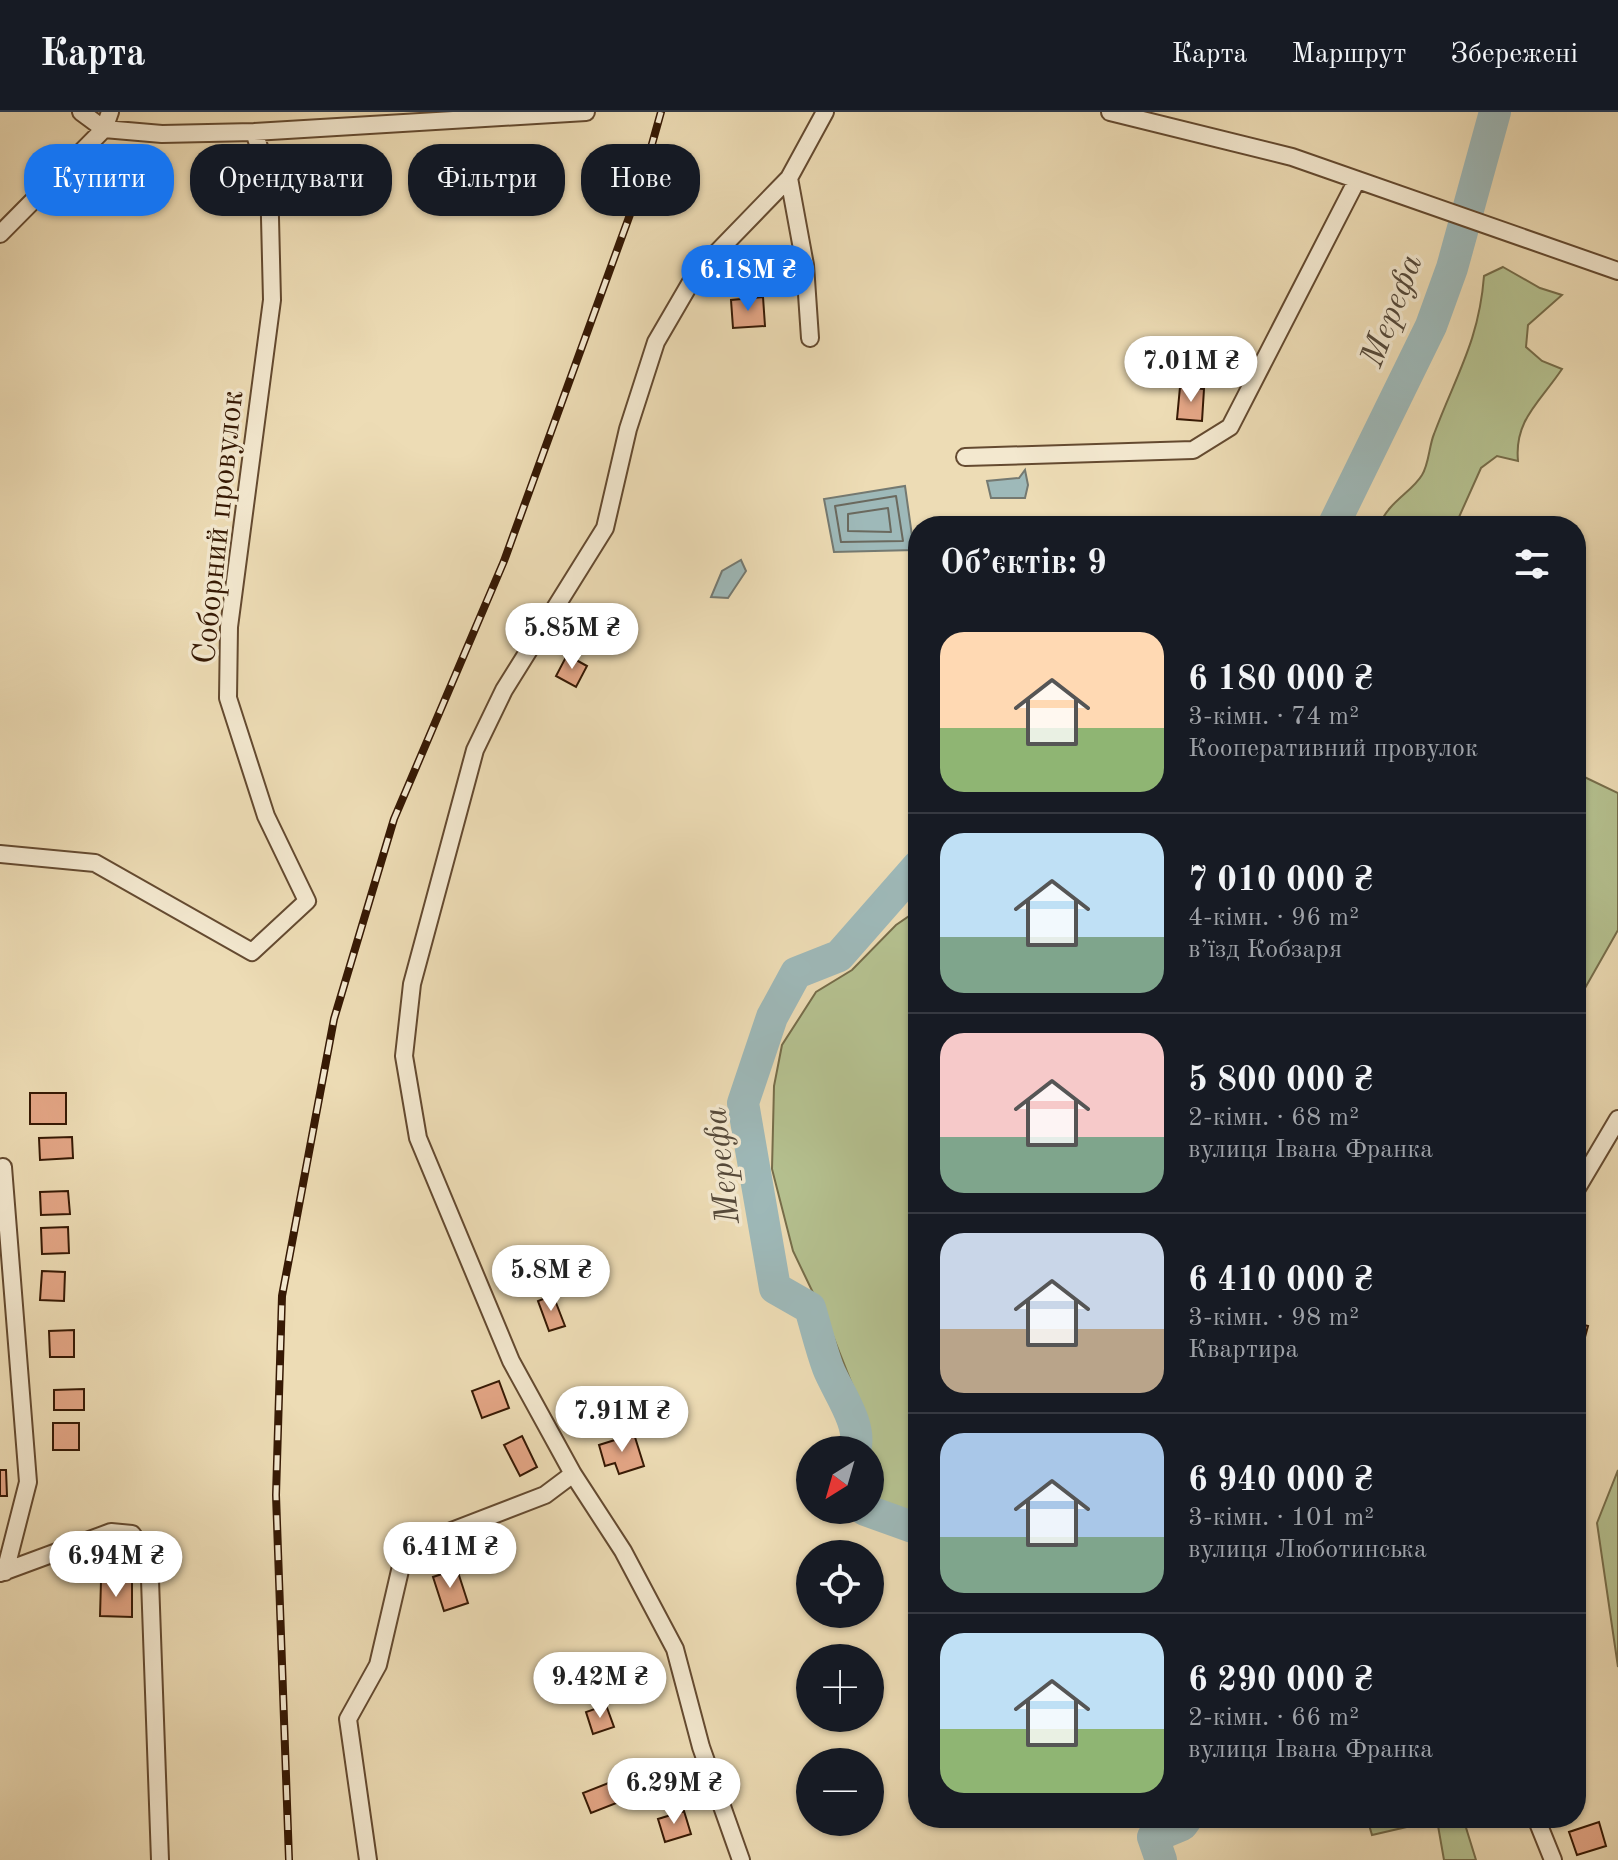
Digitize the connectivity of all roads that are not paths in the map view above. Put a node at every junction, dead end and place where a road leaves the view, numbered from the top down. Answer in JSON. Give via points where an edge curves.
{"nodes":[{"id":1,"x":81,"y":112,"type":"edge"},
{"id":2,"x":110,"y":112,"type":"edge"},
{"id":3,"x":586,"y":112,"type":"edge"},
{"id":4,"x":825,"y":112,"type":"edge"},
{"id":5,"x":1110,"y":112,"type":"edge"},
{"id":6,"x":529,"y":115,"type":"edge"},
{"id":7,"x":104,"y":129,"type":"junction"},
{"id":8,"x":254,"y":132,"type":"junction"},
{"id":9,"x":789,"y":178,"type":"junction"},
{"id":10,"x":1357,"y":180,"type":"junction"},
{"id":11,"x":0,"y":234,"type":"edge"},
{"id":12,"x":1618,"y":271,"type":"edge"},
{"id":13,"x":810,"y":338,"type":"dead end"},
{"id":14,"x":965,"y":457,"type":"dead end"},
{"id":15,"x":0,"y":854,"type":"edge"},
{"id":16,"x":1618,"y":1119,"type":"edge"},
{"id":17,"x":3,"y":1167,"type":"dead end"},
{"id":18,"x":1586,"y":1173,"type":"edge"},
{"id":19,"x":573,"y":1474,"type":"junction"},
{"id":20,"x":3,"y":1572,"type":"edge"},
{"id":21,"x":1540,"y":1828,"type":"edge"},
{"id":22,"x":160,"y":1860,"type":"edge"},
{"id":23,"x":368,"y":1860,"type":"edge"},
{"id":24,"x":741,"y":1860,"type":"edge"},
{"id":25,"x":1553,"y":1860,"type":"edge"}],
"edges":[{"from":1,"to":7,"type":"street"},
{"from":2,"to":7,"type":"street"},
{"from":3,"to":6,"type":"street"},
{"from":4,"to":9,"type":"street"},
{"from":5,"to":10,"type":"street","via":[[1292,157]]},
{"from":6,"to":8,"type":"street"},
{"from":7,"to":8,"type":"street"},
{"from":7,"to":11,"type":"street"},
{"from":8,"to":15,"type":"street","name":"Соборний провулок","via":[[269,177],[272,300],[229,627],[228,698],[266,816],[307,901],[252,952],[95,863]]},
{"from":9,"to":13,"type":"street","via":[[805,265]]},
{"from":9,"to":19,"type":"street","via":[[695,275],[656,342],[605,528],[504,690],[475,750],[412,984],[404,1056],[418,1138],[511,1361]]},
{"from":10,"to":12,"type":"street"},
{"from":10,"to":14,"type":"street","via":[[1230,427],[1193,450]]},
{"from":16,"to":18,"type":"street"},
{"from":17,"to":20,"type":"street","via":[[28,1482]]},
{"from":19,"to":23,"type":"street","via":[[545,1495],[405,1549],[378,1665],[348,1719]]},
{"from":19,"to":24,"type":"street","via":[[623,1551],[675,1649],[701,1747]]},
{"from":20,"to":22,"type":"street","via":[[111,1532],[132,1534],[145,1552]]},
{"from":21,"to":25,"type":"street"}]}
